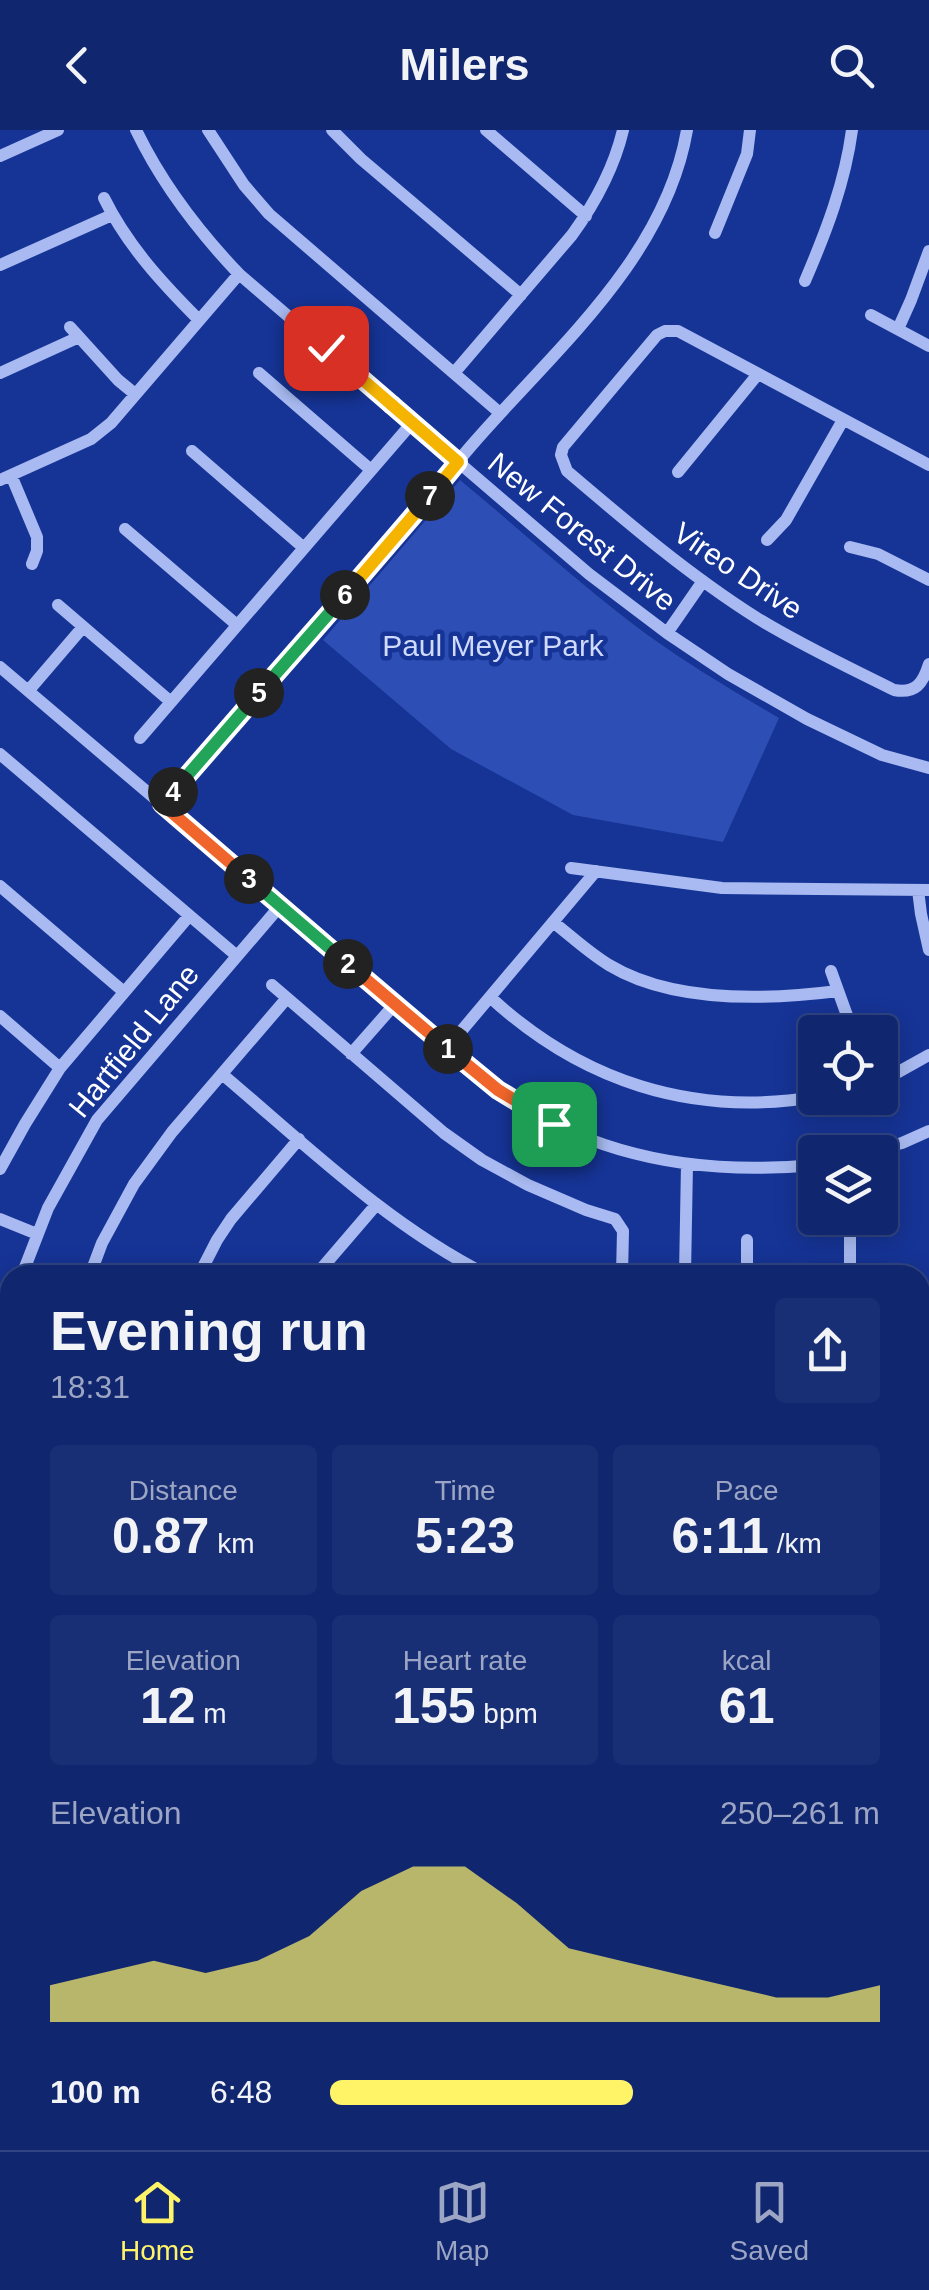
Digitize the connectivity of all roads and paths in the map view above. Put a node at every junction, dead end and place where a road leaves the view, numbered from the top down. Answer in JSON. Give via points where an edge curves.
{"nodes":[{"id":1,"x":58,"y":130,"type":"edge"},
{"id":2,"x":136,"y":130,"type":"edge"},
{"id":3,"x":208,"y":130,"type":"edge"},
{"id":4,"x":332,"y":130,"type":"edge"},
{"id":5,"x":486,"y":130,"type":"edge"},
{"id":6,"x":622,"y":130,"type":"edge"},
{"id":7,"x":688,"y":130,"type":"edge"},
{"id":8,"x":750,"y":130,"type":"edge"},
{"id":9,"x":852,"y":130,"type":"edge"},
{"id":10,"x":0,"y":156,"type":"edge"},
{"id":11,"x":104,"y":198,"type":"dead end"},
{"id":12,"x":112,"y":215,"type":"junction"},
{"id":13,"x":586,"y":216,"type":"junction"},
{"id":14,"x":716,"y":233,"type":"dead end"},
{"id":15,"x":929,"y":250,"type":"edge"},
{"id":16,"x":0,"y":265,"type":"edge"},
{"id":17,"x":239,"y":274,"type":"junction"},
{"id":18,"x":805,"y":280,"type":"dead end"},
{"id":19,"x":521,"y":295,"type":"junction"},
{"id":20,"x":871,"y":314,"type":"dead end"},
{"id":21,"x":200,"y":320,"type":"junction"},
{"id":22,"x":898,"y":329,"type":"junction"},
{"id":23,"x":929,"y":346,"type":"edge"},
{"id":24,"x":259,"y":373,"type":"dead end"},
{"id":25,"x":0,"y":374,"type":"edge"},
{"id":26,"x":454,"y":374,"type":"junction"},
{"id":27,"x":758,"y":374,"type":"junction"},
{"id":28,"x":135,"y":394,"type":"junction"},
{"id":29,"x":500,"y":413,"type":"junction"},
{"id":30,"x":844,"y":420,"type":"junction"},
{"id":31,"x":412,"y":422,"type":"junction"},
{"id":32,"x":192,"y":451,"type":"dead end"},
{"id":33,"x":458,"y":462,"type":"junction"},
{"id":34,"x":929,"y":465,"type":"edge"},
{"id":35,"x":371,"y":470,"type":"junction"},
{"id":36,"x":678,"y":472,"type":"dead end"},
{"id":37,"x":5,"y":478,"type":"edge"},
{"id":38,"x":124,"y":529,"type":"dead end"},
{"id":39,"x":768,"y":540,"type":"dead end"},
{"id":40,"x":304,"y":548,"type":"junction"},
{"id":41,"x":850,"y":548,"type":"dead end"},
{"id":42,"x":32,"y":564,"type":"dead end"},
{"id":43,"x":929,"y":580,"type":"edge"},
{"id":44,"x":703,"y":581,"type":"junction"},
{"id":45,"x":58,"y":605,"type":"dead end"},
{"id":46,"x":83,"y":626,"type":"junction"},
{"id":47,"x":237,"y":626,"type":"junction"},
{"id":48,"x":666,"y":633,"type":"junction"},
{"id":49,"x":929,"y":664,"type":"edge"},
{"id":50,"x":0,"y":667,"type":"edge"},
{"id":51,"x":28,"y":690,"type":"junction"},
{"id":52,"x":171,"y":702,"type":"junction"},
{"id":53,"x":140,"y":738,"type":"dead end"},
{"id":54,"x":0,"y":754,"type":"edge"},
{"id":55,"x":929,"y":768,"type":"edge"},
{"id":56,"x":162,"y":804,"type":"junction"},
{"id":57,"x":571,"y":868,"type":"dead end"},
{"id":58,"x":596,"y":872,"type":"junction"},
{"id":59,"x":0,"y":886,"type":"edge"},
{"id":60,"x":924,"y":890,"type":"edge"},
{"id":61,"x":280,"y":906,"type":"junction"},
{"id":62,"x":189,"y":916,"type":"junction"},
{"id":63,"x":553,"y":922,"type":"junction"},
{"id":64,"x":929,"y":950,"type":"edge"},
{"id":65,"x":237,"y":956,"type":"junction"},
{"id":66,"x":831,"y":971,"type":"dead end"},
{"id":67,"x":272,"y":985,"type":"dead end"},
{"id":68,"x":838,"y":991,"type":"junction"},
{"id":69,"x":124,"y":992,"type":"junction"},
{"id":70,"x":490,"y":997,"type":"junction"},
{"id":71,"x":287,"y":998,"type":"junction"},
{"id":72,"x":394,"y":1004,"type":"junction"},
{"id":73,"x":846,"y":1015,"type":"edge"},
{"id":74,"x":0,"y":1016,"type":"edge"},
{"id":75,"x":446,"y":1048,"type":"junction"},
{"id":76,"x":351,"y":1054,"type":"junction"},
{"id":77,"x":929,"y":1056,"type":"edge"},
{"id":78,"x":60,"y":1068,"type":"junction"},
{"id":79,"x":898,"y":1072,"type":"edge"},
{"id":80,"x":222,"y":1074,"type":"junction"},
{"id":81,"x":798,"y":1100,"type":"edge"},
{"id":82,"x":929,"y":1131,"type":"edge"},
{"id":83,"x":299,"y":1139,"type":"junction"},
{"id":84,"x":898,"y":1144,"type":"edge"},
{"id":85,"x":687,"y":1164,"type":"junction"},
{"id":86,"x":798,"y":1166,"type":"edge"},
{"id":87,"x":0,"y":1169,"type":"edge"},
{"id":88,"x":376,"y":1205,"type":"junction"},
{"id":89,"x":0,"y":1219,"type":"edge"},
{"id":90,"x":37,"y":1234,"type":"junction"},
{"id":91,"x":850,"y":1235,"type":"edge"},
{"id":92,"x":746,"y":1240,"type":"dead end"},
{"id":93,"x":460,"y":1261,"type":"junction"},
{"id":94,"x":26,"y":1265,"type":"edge"},
{"id":95,"x":94,"y":1265,"type":"edge"},
{"id":96,"x":204,"y":1265,"type":"edge"},
{"id":97,"x":325,"y":1265,"type":"edge"},
{"id":98,"x":457,"y":1265,"type":"edge"},
{"id":99,"x":468,"y":1265,"type":"edge"},
{"id":100,"x":622,"y":1265,"type":"edge"},
{"id":101,"x":685,"y":1265,"type":"edge"},
{"id":102,"x":746,"y":1265,"type":"edge"},
{"id":103,"x":850,"y":1265,"type":"edge"}],
"edges":[{"from":1,"to":10,"type":"street"},
{"from":2,"to":17,"type":"street","name":"New Forest Drive","via":[[168,189]]},
{"from":3,"to":26,"type":"street","via":[[269,214]]},
{"from":4,"to":19,"type":"street"},
{"from":5,"to":13,"type":"street"},
{"from":6,"to":13,"type":"street"},
{"from":7,"to":29,"type":"street","via":[[672,186],[630,264]]},
{"from":8,"to":14,"type":"street"},
{"from":9,"to":18,"type":"street","via":[[847,164]]},
{"from":11,"to":12,"type":"street"},
{"from":12,"to":16,"type":"street"},
{"from":12,"to":21,"type":"street","via":[[162,284]]},
{"from":13,"to":19,"type":"street"},
{"from":15,"to":22,"type":"street"},
{"from":17,"to":21,"type":"street"},
{"from":17,"to":31,"type":"street","name":"New Forest Drive"},
{"from":19,"to":26,"type":"street"},
{"from":20,"to":22,"type":"street"},
{"from":21,"to":28,"type":"street"},
{"from":22,"to":23,"type":"street"},
{"from":24,"to":35,"type":"street"},
{"from":25,"to":28,"type":"street","via":[[75,332]]},
{"from":26,"to":29,"type":"street"},
{"from":27,"to":30,"type":"street"},
{"from":27,"to":36,"type":"street"},
{"from":27,"to":44,"type":"street","name":"Vireo Drive","via":[[678,331],[665,332],[563,447],[568,471]]},
{"from":28,"to":37,"type":"street","via":[[91,440]]},
{"from":29,"to":33,"type":"street"},
{"from":30,"to":34,"type":"street"},
{"from":30,"to":39,"type":"street"},
{"from":31,"to":33,"type":"street","name":"New Forest Drive"},
{"from":31,"to":35,"type":"street"},
{"from":32,"to":40,"type":"street"},
{"from":33,"to":48,"type":"street","name":"New Forest Drive"},
{"from":33,"to":56,"type":"street"},
{"from":35,"to":40,"type":"street"},
{"from":37,"to":42,"type":"street","via":[[37,537]]},
{"from":38,"to":47,"type":"street"},
{"from":40,"to":47,"type":"street"},
{"from":41,"to":43,"type":"street"},
{"from":44,"to":48,"type":"street"},
{"from":44,"to":49,"type":"street","name":"Vireo Drive","via":[[757,618],[894,690],[912,690]]},
{"from":45,"to":46,"type":"street"},
{"from":46,"to":51,"type":"street"},
{"from":46,"to":52,"type":"street"},
{"from":47,"to":52,"type":"street"},
{"from":48,"to":55,"type":"street","name":"New Forest Drive","via":[[807,719],[882,755]]},
{"from":50,"to":51,"type":"street"},
{"from":51,"to":56,"type":"street"},
{"from":52,"to":53,"type":"street"},
{"from":54,"to":62,"type":"street"},
{"from":56,"to":61,"type":"street"},
{"from":57,"to":58,"type":"street"},
{"from":58,"to":60,"type":"street","via":[[722,888]]},
{"from":58,"to":63,"type":"street"},
{"from":59,"to":69,"type":"street"},
{"from":60,"to":64,"type":"street"},
{"from":61,"to":65,"type":"street","name":"Hartfield Lane"},
{"from":61,"to":72,"type":"street"},
{"from":62,"to":65,"type":"street"},
{"from":62,"to":69,"type":"street"},
{"from":63,"to":68,"type":"street","via":[[607,964],[666,987],[742,998]]},
{"from":63,"to":70,"type":"street"},
{"from":65,"to":90,"type":"street","name":"Hartfield Lane","via":[[97,1120]]},
{"from":66,"to":68,"type":"street"},
{"from":67,"to":71,"type":"street"},
{"from":68,"to":73,"type":"street"},
{"from":69,"to":78,"type":"street"},
{"from":70,"to":75,"type":"street"},
{"from":70,"to":81,"type":"street","via":[[550,1046],[630,1083],[740,1104]]},
{"from":71,"to":76,"type":"street"},
{"from":71,"to":80,"type":"street"},
{"from":72,"to":75,"type":"street"},
{"from":72,"to":76,"type":"street"},
{"from":74,"to":78,"type":"street"},
{"from":75,"to":85,"type":"street","via":[[554,1124],[636,1156]]},
{"from":76,"to":100,"type":"street","via":[[482,1160],[528,1186],[615,1219],[623,1231]]},
{"from":77,"to":79,"type":"street"},
{"from":78,"to":87,"type":"street"},
{"from":80,"to":83,"type":"street"},
{"from":80,"to":95,"type":"street","via":[[134,1184]]},
{"from":82,"to":84,"type":"street"},
{"from":83,"to":88,"type":"street"},
{"from":83,"to":96,"type":"street","via":[[231,1220]]},
{"from":85,"to":86,"type":"street"},
{"from":85,"to":101,"type":"street"},
{"from":88,"to":93,"type":"street"},
{"from":88,"to":97,"type":"street"},
{"from":89,"to":90,"type":"street"},
{"from":90,"to":94,"type":"street","name":"Hartfield Lane"},
{"from":91,"to":103,"type":"street"},
{"from":92,"to":102,"type":"street"},
{"from":93,"to":98,"type":"street"},
{"from":93,"to":99,"type":"street"}]}
